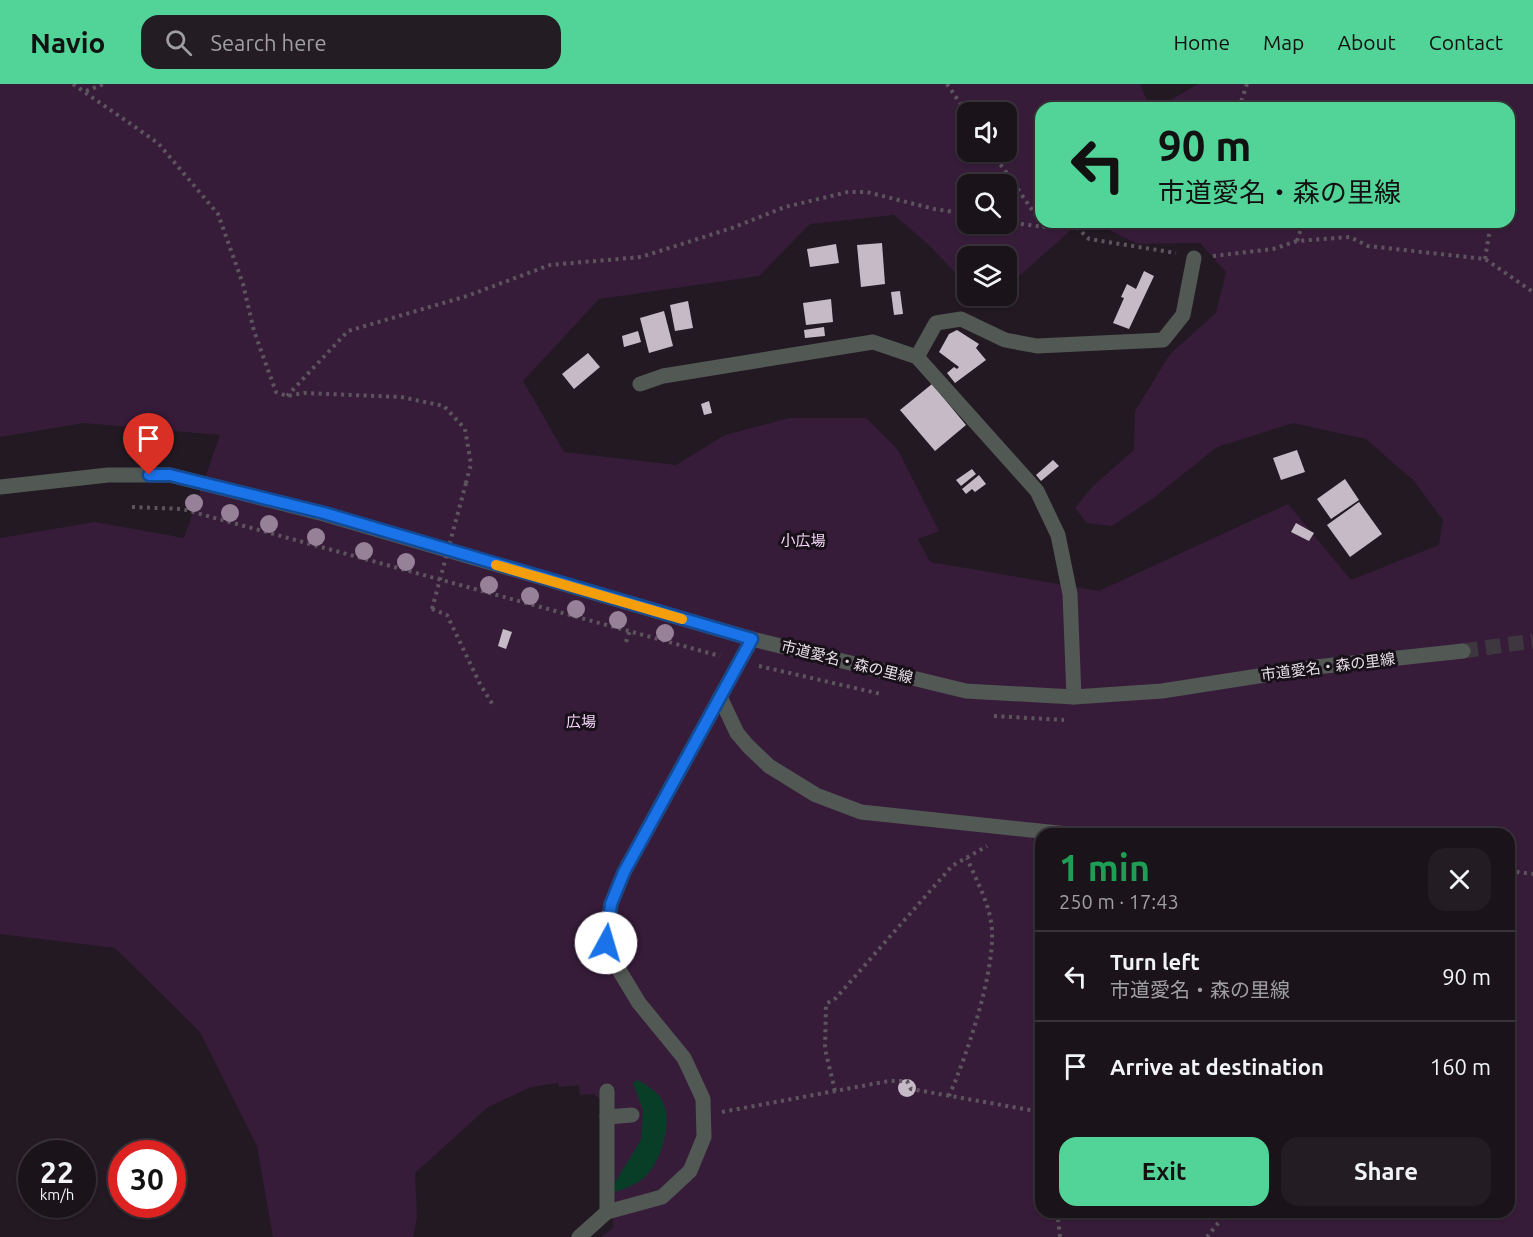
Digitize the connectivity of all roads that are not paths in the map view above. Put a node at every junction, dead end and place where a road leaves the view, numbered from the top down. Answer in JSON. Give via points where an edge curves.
{"nodes":[{"id":1,"x":1194,"y":258,"type":"road end"},
{"id":2,"x":917,"y":357,"type":"junction"},
{"id":3,"x":640,"y":384,"type":"dead end"},
{"id":4,"x":0,"y":487,"type":"edge"},
{"id":5,"x":752,"y":639,"type":"junction"},
{"id":6,"x":1463,"y":651,"type":"tunnel mouth"},
{"id":7,"x":720,"y":697,"type":"junction"},
{"id":8,"x":1074,"y":698,"type":"junction"},
{"id":9,"x":1035,"y":831,"type":"edge"},
{"id":10,"x":607,"y":1091,"type":"dead end"},
{"id":11,"x":632,"y":1115,"type":"dead end"},
{"id":12,"x":607,"y":1117,"type":"junction"},
{"id":13,"x":607,"y":1212,"type":"junction"},
{"id":14,"x":579,"y":1237,"type":"edge"}],
"edges":[{"from":1,"to":2,"type":"street","via":[[1183,315],[1163,340],[1037,346],[1005,340],[961,319],[936,323]]},
{"from":2,"to":3,"type":"street","via":[[873,342],[663,376]]},
{"from":2,"to":8,"type":"street","via":[[1037,491],[1058,535],[1070,594]]},
{"from":4,"to":5,"type":"street","name":"市道愛名・森の里線","via":[[108,475],[170,475],[324,513]]},
{"from":5,"to":7,"type":"street"},
{"from":5,"to":8,"type":"street","name":"市道愛名・森の里線","via":[[966,691]]},
{"from":6,"to":8,"type":"street","name":"市道愛名・森の里線","via":[[1316,667],[1162,691]]},
{"from":7,"to":9,"type":"street","via":[[737,733],[748,746],[769,766],[816,795],[861,812]]},
{"from":7,"to":13,"type":"street","via":[[624,872],[611,904],[606,943],[639,1003],[684,1058],[703,1099],[704,1137],[690,1171],[662,1197]]},
{"from":10,"to":12,"type":"street"},
{"from":11,"to":12,"type":"street"},
{"from":12,"to":13,"type":"street"},
{"from":13,"to":14,"type":"street"}]}
